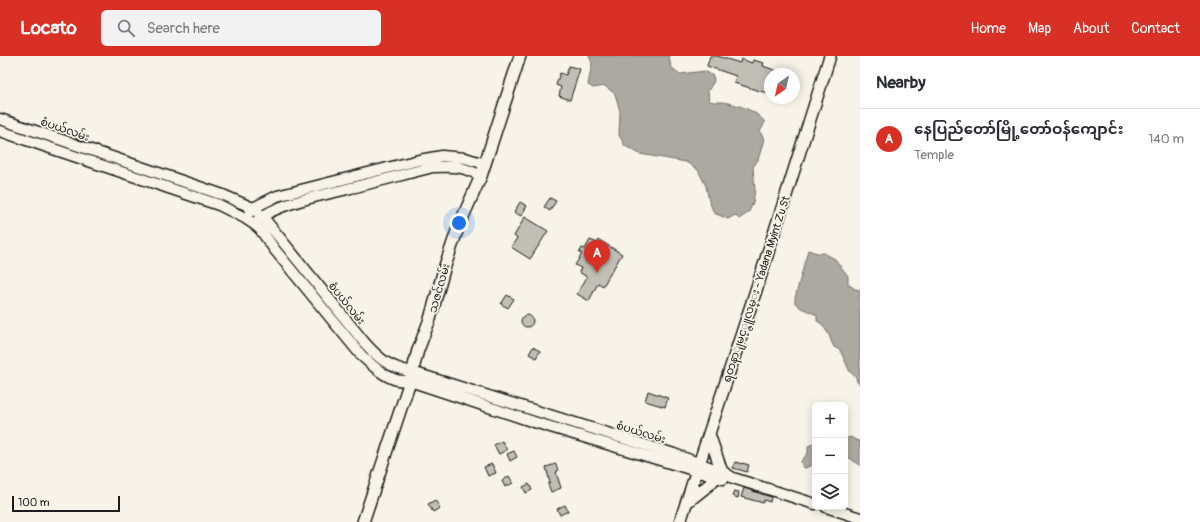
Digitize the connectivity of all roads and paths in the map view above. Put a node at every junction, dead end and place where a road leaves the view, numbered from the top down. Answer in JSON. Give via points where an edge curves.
{"nodes":[{"id":1,"x":520,"y":56,"type":"edge"},
{"id":2,"x":830,"y":56,"type":"edge"},
{"id":3,"x":0,"y":119,"type":"edge"},
{"id":4,"x":0,"y":131,"type":"edge"},
{"id":5,"x":37,"y":132,"type":"junction"},
{"id":6,"x":34,"y":142,"type":"junction"},
{"id":7,"x":485,"y":164,"type":"junction"},
{"id":8,"x":481,"y":176,"type":"junction"},
{"id":9,"x":253,"y":208,"type":"junction"},
{"id":10,"x":262,"y":216,"type":"junction"},
{"id":11,"x":245,"y":218,"type":"junction"},
{"id":12,"x":254,"y":224,"type":"junction"},
{"id":13,"x":411,"y":377,"type":"junction"},
{"id":14,"x":709,"y":434,"type":"junction"},
{"id":15,"x":698,"y":467,"type":"junction"},
{"id":16,"x":719,"y":474,"type":"junction"},
{"id":17,"x":686,"y":503,"type":"junction"},
{"id":18,"x":812,"y":503,"type":"edge"},
{"id":19,"x":835,"y":510,"type":"edge"},
{"id":20,"x":860,"y":518,"type":"edge"},
{"id":21,"x":363,"y":522,"type":"edge"},
{"id":22,"x":680,"y":522,"type":"edge"}],
"edges":[{"from":1,"to":7,"type":"main road","name":"သဇင်လမ်း"},
{"from":2,"to":14,"type":"main road","name":"ရတနာျမင့္ဇူလမ္း - Yadana Myint Zu St"},
{"from":3,"to":5,"type":"street","name":"စံပယ်လမ်း"},
{"from":4,"to":6,"type":"street","name":"စံပယ်လမ်း"},
{"from":5,"to":6,"type":"street"},
{"from":5,"to":9,"type":"street","name":"စံပယ်လမ်း","via":[[223,195]]},
{"from":6,"to":11,"type":"street","name":"စံပယ်လမ်း","via":[[219,205]]},
{"from":7,"to":8,"type":"main road","name":"သဇင်လမ်း"},
{"from":7,"to":9,"type":"street","via":[[465,158],[442,156],[277,196]]},
{"from":8,"to":10,"type":"street","via":[[454,166],[433,167],[304,200]]},
{"from":8,"to":13,"type":"main road","name":"သဇင်လမ်း","via":[[449,253]]},
{"from":9,"to":10,"type":"street","name":"စံပယ်လမ်း"},
{"from":9,"to":11,"type":"street"},
{"from":10,"to":12,"type":"street"},
{"from":10,"to":13,"type":"street","name":"စံပယ်လမ်း","via":[[376,355]]},
{"from":11,"to":12,"type":"street","name":"စံပယ်လမ်း"},
{"from":12,"to":13,"type":"street","name":"စံပယ်လမ်း","via":[[361,355],[375,368],[397,380]]},
{"from":13,"to":15,"type":"street","name":"စံပယ်လမ်း","via":[[534,422]]},
{"from":13,"to":21,"type":"main road","name":"သဇင်လမ်း"},
{"from":14,"to":15,"type":"main road","name":"ရတနာျမင့္ဇူလမ္း - Yadana Myint Zu St"},
{"from":14,"to":16,"type":"main road"},
{"from":15,"to":16,"type":"street","name":"စံပယ်လမ်း"},
{"from":15,"to":17,"type":"main road","name":"ရတနာျမင့္ဇူလမ္း - Yadana Myint Zu St"},
{"from":16,"to":17,"type":"main road"},
{"from":16,"to":18,"type":"street","name":"စံပယ်လမ်း"},
{"from":17,"to":22,"type":"main road","name":"ရတနာျမင့္ဇူလမ္း - Yadana Myint Zu St"},
{"from":19,"to":20,"type":"street"}]}
